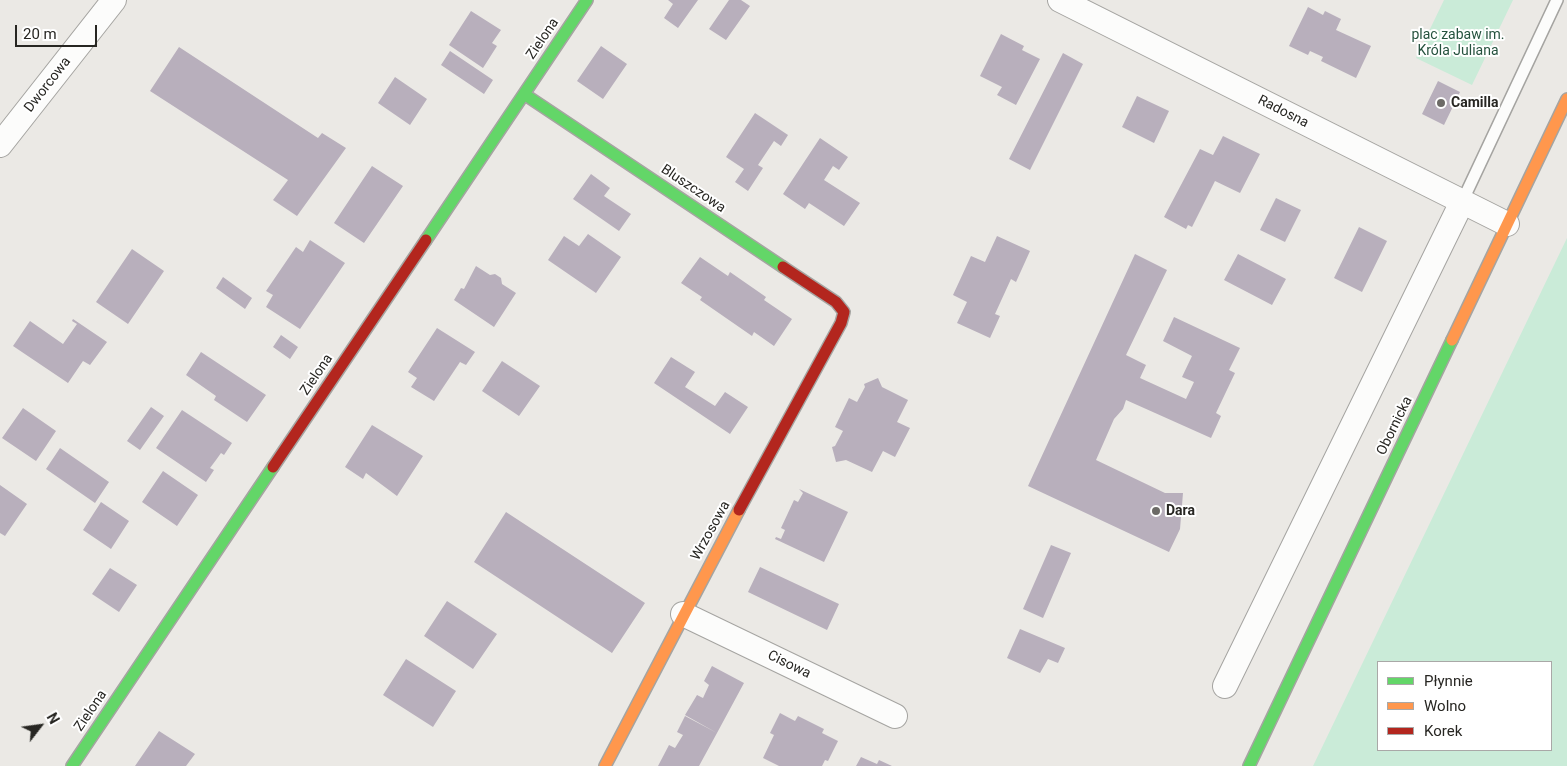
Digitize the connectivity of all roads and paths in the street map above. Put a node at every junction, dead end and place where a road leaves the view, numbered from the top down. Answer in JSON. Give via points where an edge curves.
{"nodes":[{"id":1,"x":114,"y":0,"type":"edge"},
{"id":2,"x":587,"y":0,"type":"edge"},
{"id":3,"x":1060,"y":0,"type":"edge"},
{"id":4,"x":1557,"y":0,"type":"edge"},
{"id":5,"x":524,"y":94,"type":"junction"},
{"id":6,"x":1567,"y":99,"type":"edge"},
{"id":7,"x":0,"y":146,"type":"edge"},
{"id":8,"x":1462,"y":202,"type":"junction"},
{"id":9,"x":1507,"y":224,"type":"junction"},
{"id":10,"x":844,"y":312,"type":"joint"},
{"id":11,"x":683,"y":614,"type":"junction"},
{"id":12,"x":1225,"y":686,"type":"dead end"},
{"id":13,"x":895,"y":716,"type":"dead end"},
{"id":14,"x":72,"y":766,"type":"edge"},
{"id":15,"x":605,"y":766,"type":"edge"},
{"id":16,"x":1249,"y":766,"type":"edge"}],
"edges":[{"from":1,"to":7,"type":"street","name":"Dworcowa"},
{"from":2,"to":5,"type":"street","name":"Zielona"},
{"from":3,"to":8,"type":"street","name":"Radosna"},
{"from":4,"to":8,"type":"lane"},
{"from":5,"to":10,"type":"street","name":"Bluszczowa","via":[[836,302]]},
{"from":5,"to":14,"type":"street","name":"Zielona"},
{"from":6,"to":9,"type":"street","name":"Obornicka"},
{"from":8,"to":9,"type":"street","name":"Radosna"},
{"from":8,"to":12,"type":"street"},
{"from":9,"to":16,"type":"street","name":"Obornicka"},
{"from":10,"to":11,"type":"street","name":"Wrzosowa","via":[[841,323]]},
{"from":11,"to":13,"type":"street","name":"Cisowa"},
{"from":11,"to":15,"type":"street","name":"Wrzosowa"}]}
